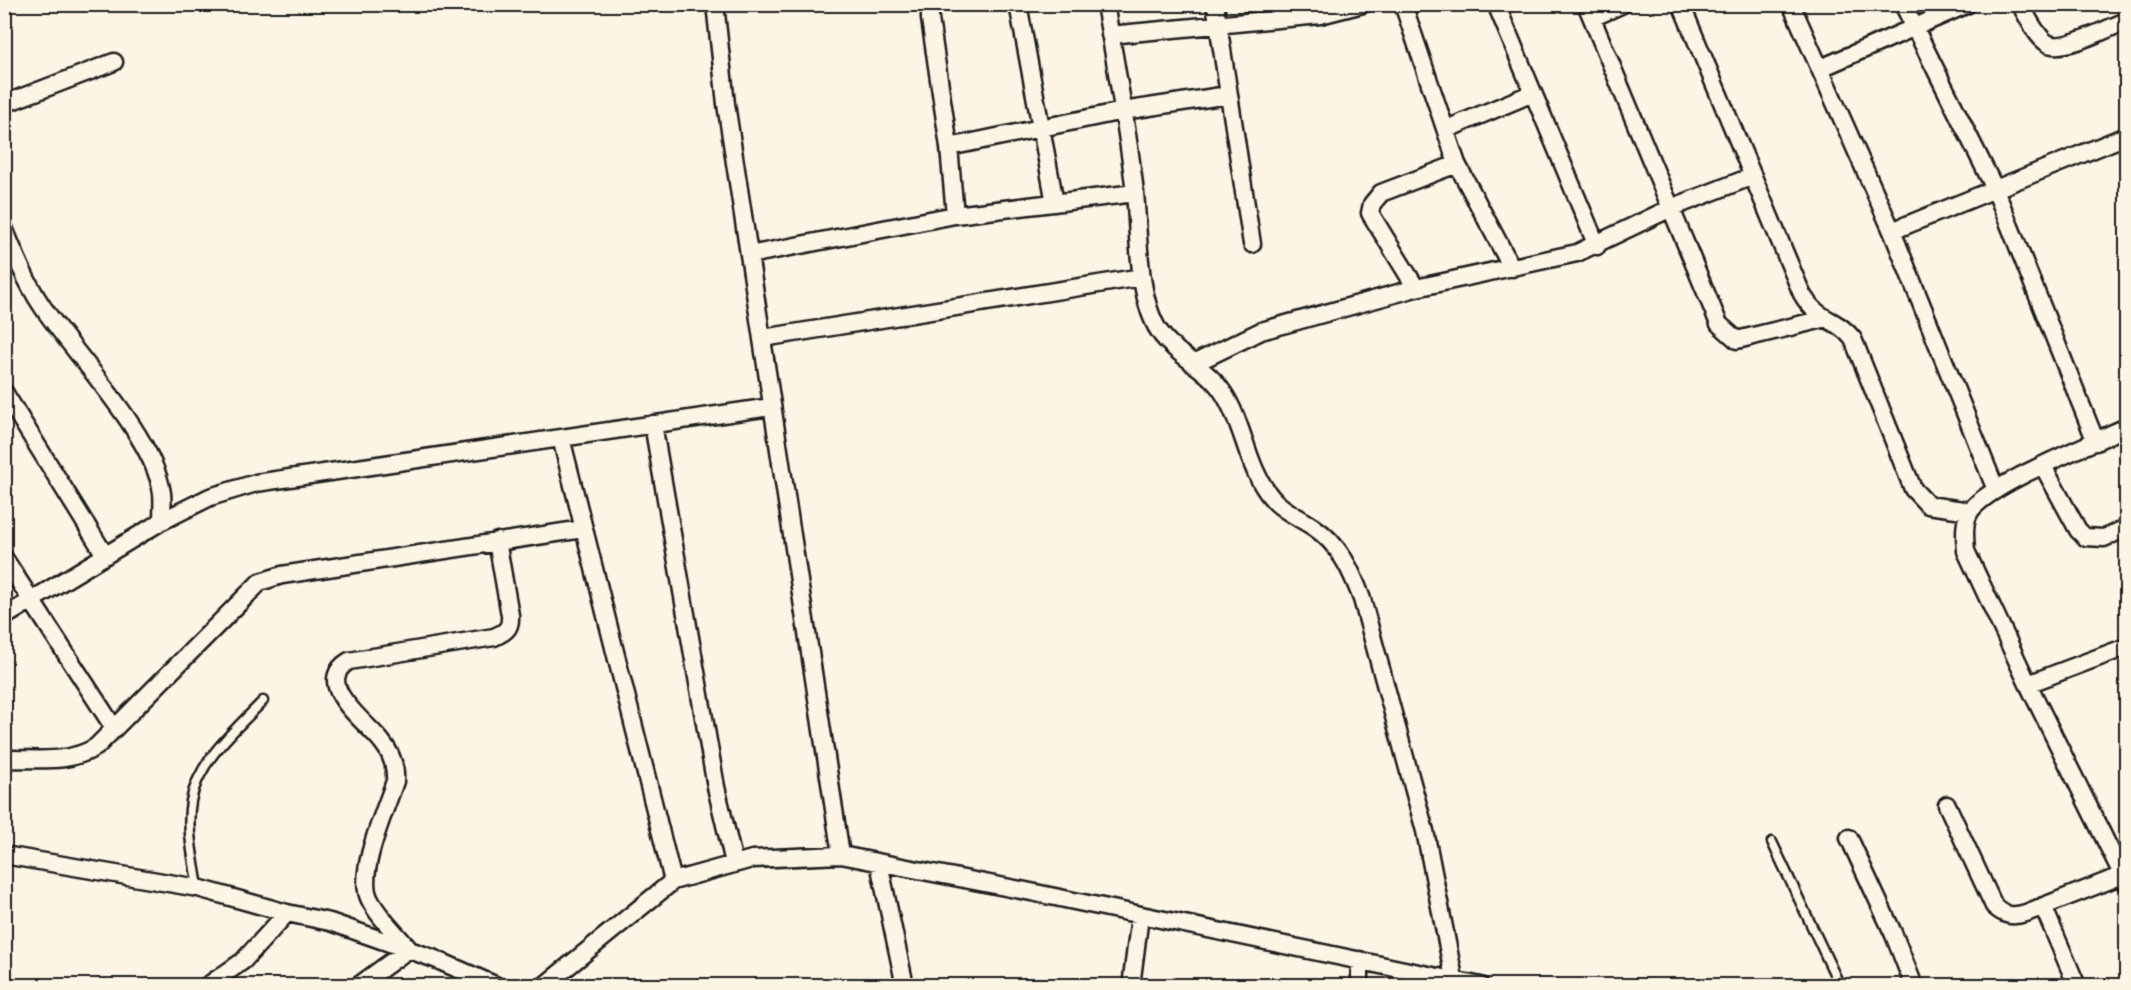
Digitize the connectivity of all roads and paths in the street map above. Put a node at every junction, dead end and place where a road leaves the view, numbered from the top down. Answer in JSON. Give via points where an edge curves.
{"nodes":[{"id":1,"x":715,"y":4,"type":"edge"},
{"id":2,"x":930,"y":4,"type":"edge"},
{"id":3,"x":1018,"y":4,"type":"edge"},
{"id":4,"x":1105,"y":4,"type":"edge"},
{"id":5,"x":1215,"y":4,"type":"edge"},
{"id":6,"x":1363,"y":4,"type":"edge"},
{"id":7,"x":1403,"y":4,"type":"edge"},
{"id":8,"x":1496,"y":4,"type":"edge"},
{"id":9,"x":1623,"y":4,"type":"edge"},
{"id":10,"x":1681,"y":4,"type":"edge"},
{"id":11,"x":1791,"y":4,"type":"edge"},
{"id":12,"x":1903,"y":4,"type":"edge"},
{"id":13,"x":1968,"y":4,"type":"edge"},
{"id":14,"x":2020,"y":4,"type":"edge"},
{"id":15,"x":1589,"y":11,"type":"edge"},
{"id":16,"x":2127,"y":21,"type":"edge"},
{"id":17,"x":1218,"y":23,"type":"junction"},
{"id":18,"x":1914,"y":29,"type":"junction"},
{"id":19,"x":1110,"y":35,"type":"junction"},
{"id":20,"x":114,"y":62,"type":"dead end"},
{"id":21,"x":1821,"y":68,"type":"junction"},
{"id":22,"x":1533,"y":93,"type":"junction"},
{"id":23,"x":1228,"y":95,"type":"junction"},
{"id":24,"x":4,"y":104,"type":"edge"},
{"id":25,"x":1123,"y":111,"type":"junction"},
{"id":26,"x":1040,"y":128,"type":"junction"},
{"id":27,"x":1447,"y":129,"type":"junction"},
{"id":28,"x":2127,"y":136,"type":"edge"},
{"id":29,"x":949,"y":147,"type":"junction"},
{"id":30,"x":1457,"y":164,"type":"junction"},
{"id":31,"x":1753,"y":176,"type":"junction"},
{"id":32,"x":1995,"y":189,"type":"junction"},
{"id":33,"x":1135,"y":193,"type":"junction"},
{"id":34,"x":1055,"y":203,"type":"junction"},
{"id":35,"x":1671,"y":208,"type":"junction"},
{"id":36,"x":955,"y":215,"type":"junction"},
{"id":37,"x":4,"y":228,"type":"edge"},
{"id":38,"x":1892,"y":231,"type":"junction"},
{"id":39,"x":1252,"y":244,"type":"dead end"},
{"id":40,"x":1597,"y":246,"type":"junction"},
{"id":41,"x":749,"y":255,"type":"junction"},
{"id":42,"x":1512,"y":268,"type":"junction"},
{"id":43,"x":1142,"y":277,"type":"junction"},
{"id":44,"x":1416,"y":288,"type":"junction"},
{"id":45,"x":1823,"y":319,"type":"junction"},
{"id":46,"x":763,"y":338,"type":"junction"},
{"id":47,"x":1193,"y":364,"type":"junction"},
{"id":48,"x":4,"y":392,"type":"edge"},
{"id":49,"x":771,"y":407,"type":"junction"},
{"id":50,"x":654,"y":424,"type":"junction"},
{"id":51,"x":2127,"y":427,"type":"edge"},
{"id":52,"x":561,"y":438,"type":"junction"},
{"id":53,"x":2096,"y":442,"type":"junction"},
{"id":54,"x":2043,"y":466,"type":"junction"},
{"id":55,"x":1996,"y":490,"type":"junction"},
{"id":56,"x":1970,"y":511,"type":"junction"},
{"id":57,"x":162,"y":520,"type":"junction"},
{"id":58,"x":2127,"y":528,"type":"edge"},
{"id":59,"x":583,"y":529,"type":"junction"},
{"id":60,"x":497,"y":541,"type":"junction"},
{"id":61,"x":105,"y":555,"type":"junction"},
{"id":62,"x":4,"y":558,"type":"edge"},
{"id":63,"x":31,"y":601,"type":"junction"},
{"id":64,"x":4,"y":617,"type":"edge"},
{"id":65,"x":2127,"y":647,"type":"edge"},
{"id":66,"x":2028,"y":684,"type":"junction"},
{"id":67,"x":263,"y":701,"type":"dead end"},
{"id":68,"x":114,"y":728,"type":"junction"},
{"id":69,"x":4,"y":761,"type":"edge"},
{"id":70,"x":1947,"y":805,"type":"dead end"},
{"id":71,"x":1849,"y":838,"type":"dead end"},
{"id":72,"x":1772,"y":842,"type":"dead end"},
{"id":73,"x":4,"y":855,"type":"edge"},
{"id":74,"x":841,"y":855,"type":"junction"},
{"id":75,"x":734,"y":863,"type":"junction"},
{"id":76,"x":879,"y":863,"type":"junction"},
{"id":77,"x":2125,"y":878,"type":"edge"},
{"id":78,"x":673,"y":881,"type":"junction"},
{"id":79,"x":198,"y":888,"type":"junction"},
{"id":80,"x":2043,"y":906,"type":"junction"},
{"id":81,"x":287,"y":914,"type":"junction"},
{"id":82,"x":1140,"y":916,"type":"junction"},
{"id":83,"x":409,"y":949,"type":"junction"},
{"id":84,"x":1360,"y":960,"type":"junction"},
{"id":85,"x":1454,"y":978,"type":"junction"},
{"id":86,"x":207,"y":986,"type":"edge"},
{"id":87,"x":358,"y":986,"type":"edge"},
{"id":88,"x":497,"y":986,"type":"edge"},
{"id":89,"x":544,"y":986,"type":"edge"},
{"id":90,"x":905,"y":986,"type":"edge"},
{"id":91,"x":1131,"y":986,"type":"edge"},
{"id":92,"x":1359,"y":986,"type":"edge"},
{"id":93,"x":1481,"y":986,"type":"edge"},
{"id":94,"x":1840,"y":986,"type":"edge"},
{"id":95,"x":1914,"y":986,"type":"edge"},
{"id":96,"x":2077,"y":986,"type":"edge"}],
"edges":[{"from":1,"to":41,"type":"street"},
{"from":2,"to":29,"type":"street"},
{"from":3,"to":26,"type":"street"},
{"from":4,"to":19,"type":"street"},
{"from":5,"to":17,"type":"street"},
{"from":6,"to":17,"type":"street","via":[[1320,15]]},
{"from":7,"to":27,"type":"street"},
{"from":8,"to":22,"type":"street"},
{"from":9,"to":15,"type":"street"},
{"from":10,"to":31,"type":"street"},
{"from":11,"to":21,"type":"street"},
{"from":12,"to":18,"type":"street"},
{"from":13,"to":18,"type":"street"},
{"from":14,"to":16,"type":"street","via":[[2040,38],[2049,45],[2063,46]]},
{"from":15,"to":35,"type":"street"},
{"from":17,"to":19,"type":"street"},
{"from":17,"to":23,"type":"street"},
{"from":18,"to":21,"type":"street"},
{"from":18,"to":32,"type":"street"},
{"from":19,"to":25,"type":"street"},
{"from":20,"to":24,"type":"street"},
{"from":21,"to":38,"type":"street"},
{"from":22,"to":27,"type":"street"},
{"from":22,"to":40,"type":"street"},
{"from":23,"to":25,"type":"street"},
{"from":23,"to":39,"type":"street"},
{"from":25,"to":26,"type":"street"},
{"from":25,"to":33,"type":"street"},
{"from":26,"to":29,"type":"street"},
{"from":26,"to":34,"type":"street"},
{"from":27,"to":30,"type":"street"},
{"from":28,"to":32,"type":"street"},
{"from":29,"to":36,"type":"street"},
{"from":30,"to":42,"type":"street"},
{"from":30,"to":44,"type":"street","via":[[1381,193],[1371,204],[1371,213]]},
{"from":31,"to":35,"type":"street"},
{"from":31,"to":45,"type":"street","via":[[1802,294]]},
{"from":32,"to":38,"type":"street"},
{"from":32,"to":53,"type":"street"},
{"from":33,"to":34,"type":"street"},
{"from":33,"to":43,"type":"street"},
{"from":34,"to":36,"type":"street"},
{"from":35,"to":40,"type":"street"},
{"from":35,"to":45,"type":"street","via":[[1719,324],[1730,336],[1748,340]]},
{"from":36,"to":41,"type":"street"},
{"from":37,"to":57,"type":"street","via":[[42,306],[138,436],[158,475]]},
{"from":38,"to":55,"type":"street"},
{"from":40,"to":42,"type":"street"},
{"from":41,"to":46,"type":"street"},
{"from":42,"to":44,"type":"street"},
{"from":43,"to":46,"type":"street"},
{"from":43,"to":47,"type":"street","via":[[1159,330]]},
{"from":44,"to":47,"type":"street","via":[[1261,331]]},
{"from":45,"to":56,"type":"street","via":[[1844,328],[1853,339],[1919,498],[1928,505]]},
{"from":46,"to":49,"type":"street"},
{"from":47,"to":85,"type":"street","via":[[1224,393],[1271,498],[1317,529],[1351,568],[1425,831]]},
{"from":48,"to":61,"type":"street"},
{"from":49,"to":50,"type":"street"},
{"from":49,"to":74,"type":"street"},
{"from":50,"to":52,"type":"street"},
{"from":50,"to":75,"type":"street","via":[[716,787]]},
{"from":51,"to":53,"type":"street"},
{"from":52,"to":57,"type":"street","via":[[256,483],[210,497]]},
{"from":52,"to":59,"type":"street"},
{"from":53,"to":54,"type":"street"},
{"from":54,"to":55,"type":"street"},
{"from":54,"to":58,"type":"street","via":[[2085,537],[2104,538]]},
{"from":55,"to":56,"type":"street"},
{"from":56,"to":66,"type":"street","via":[[1964,532],[1966,551]]},
{"from":57,"to":61,"type":"street"},
{"from":59,"to":60,"type":"street"},
{"from":59,"to":78,"type":"street"},
{"from":60,"to":68,"type":"street","via":[[282,575],[260,582]]},
{"from":60,"to":83,"type":"street","via":[[511,624],[505,632],[495,637],[349,661],[338,673],[339,694],[383,743],[396,768],[366,881],[376,910]]},
{"from":61,"to":63,"type":"street"},
{"from":62,"to":63,"type":"street"},
{"from":63,"to":64,"type":"street"},
{"from":63,"to":68,"type":"street"},
{"from":65,"to":66,"type":"street"},
{"from":66,"to":77,"type":"street"},
{"from":67,"to":79,"type":"lane","via":[[217,749],[191,800],[190,833]]},
{"from":68,"to":69,"type":"street","via":[[81,756]]},
{"from":70,"to":80,"type":"street","via":[[1994,906],[2003,915],[2014,916]]},
{"from":71,"to":95,"type":"street"},
{"from":72,"to":94,"type":"lane"},
{"from":73,"to":79,"type":"street"},
{"from":74,"to":75,"type":"street"},
{"from":74,"to":76,"type":"street"},
{"from":75,"to":78,"type":"street"},
{"from":76,"to":82,"type":"street"},
{"from":76,"to":90,"type":"street"},
{"from":77,"to":80,"type":"street"},
{"from":78,"to":89,"type":"street"},
{"from":79,"to":81,"type":"street"},
{"from":80,"to":96,"type":"street"},
{"from":81,"to":83,"type":"street","via":[[357,930]]},
{"from":81,"to":86,"type":"street","via":[[243,961]]},
{"from":82,"to":84,"type":"street"},
{"from":82,"to":91,"type":"street"},
{"from":83,"to":87,"type":"street"},
{"from":83,"to":88,"type":"street"},
{"from":84,"to":85,"type":"street"},
{"from":84,"to":92,"type":"street"},
{"from":85,"to":93,"type":"street"}]}
